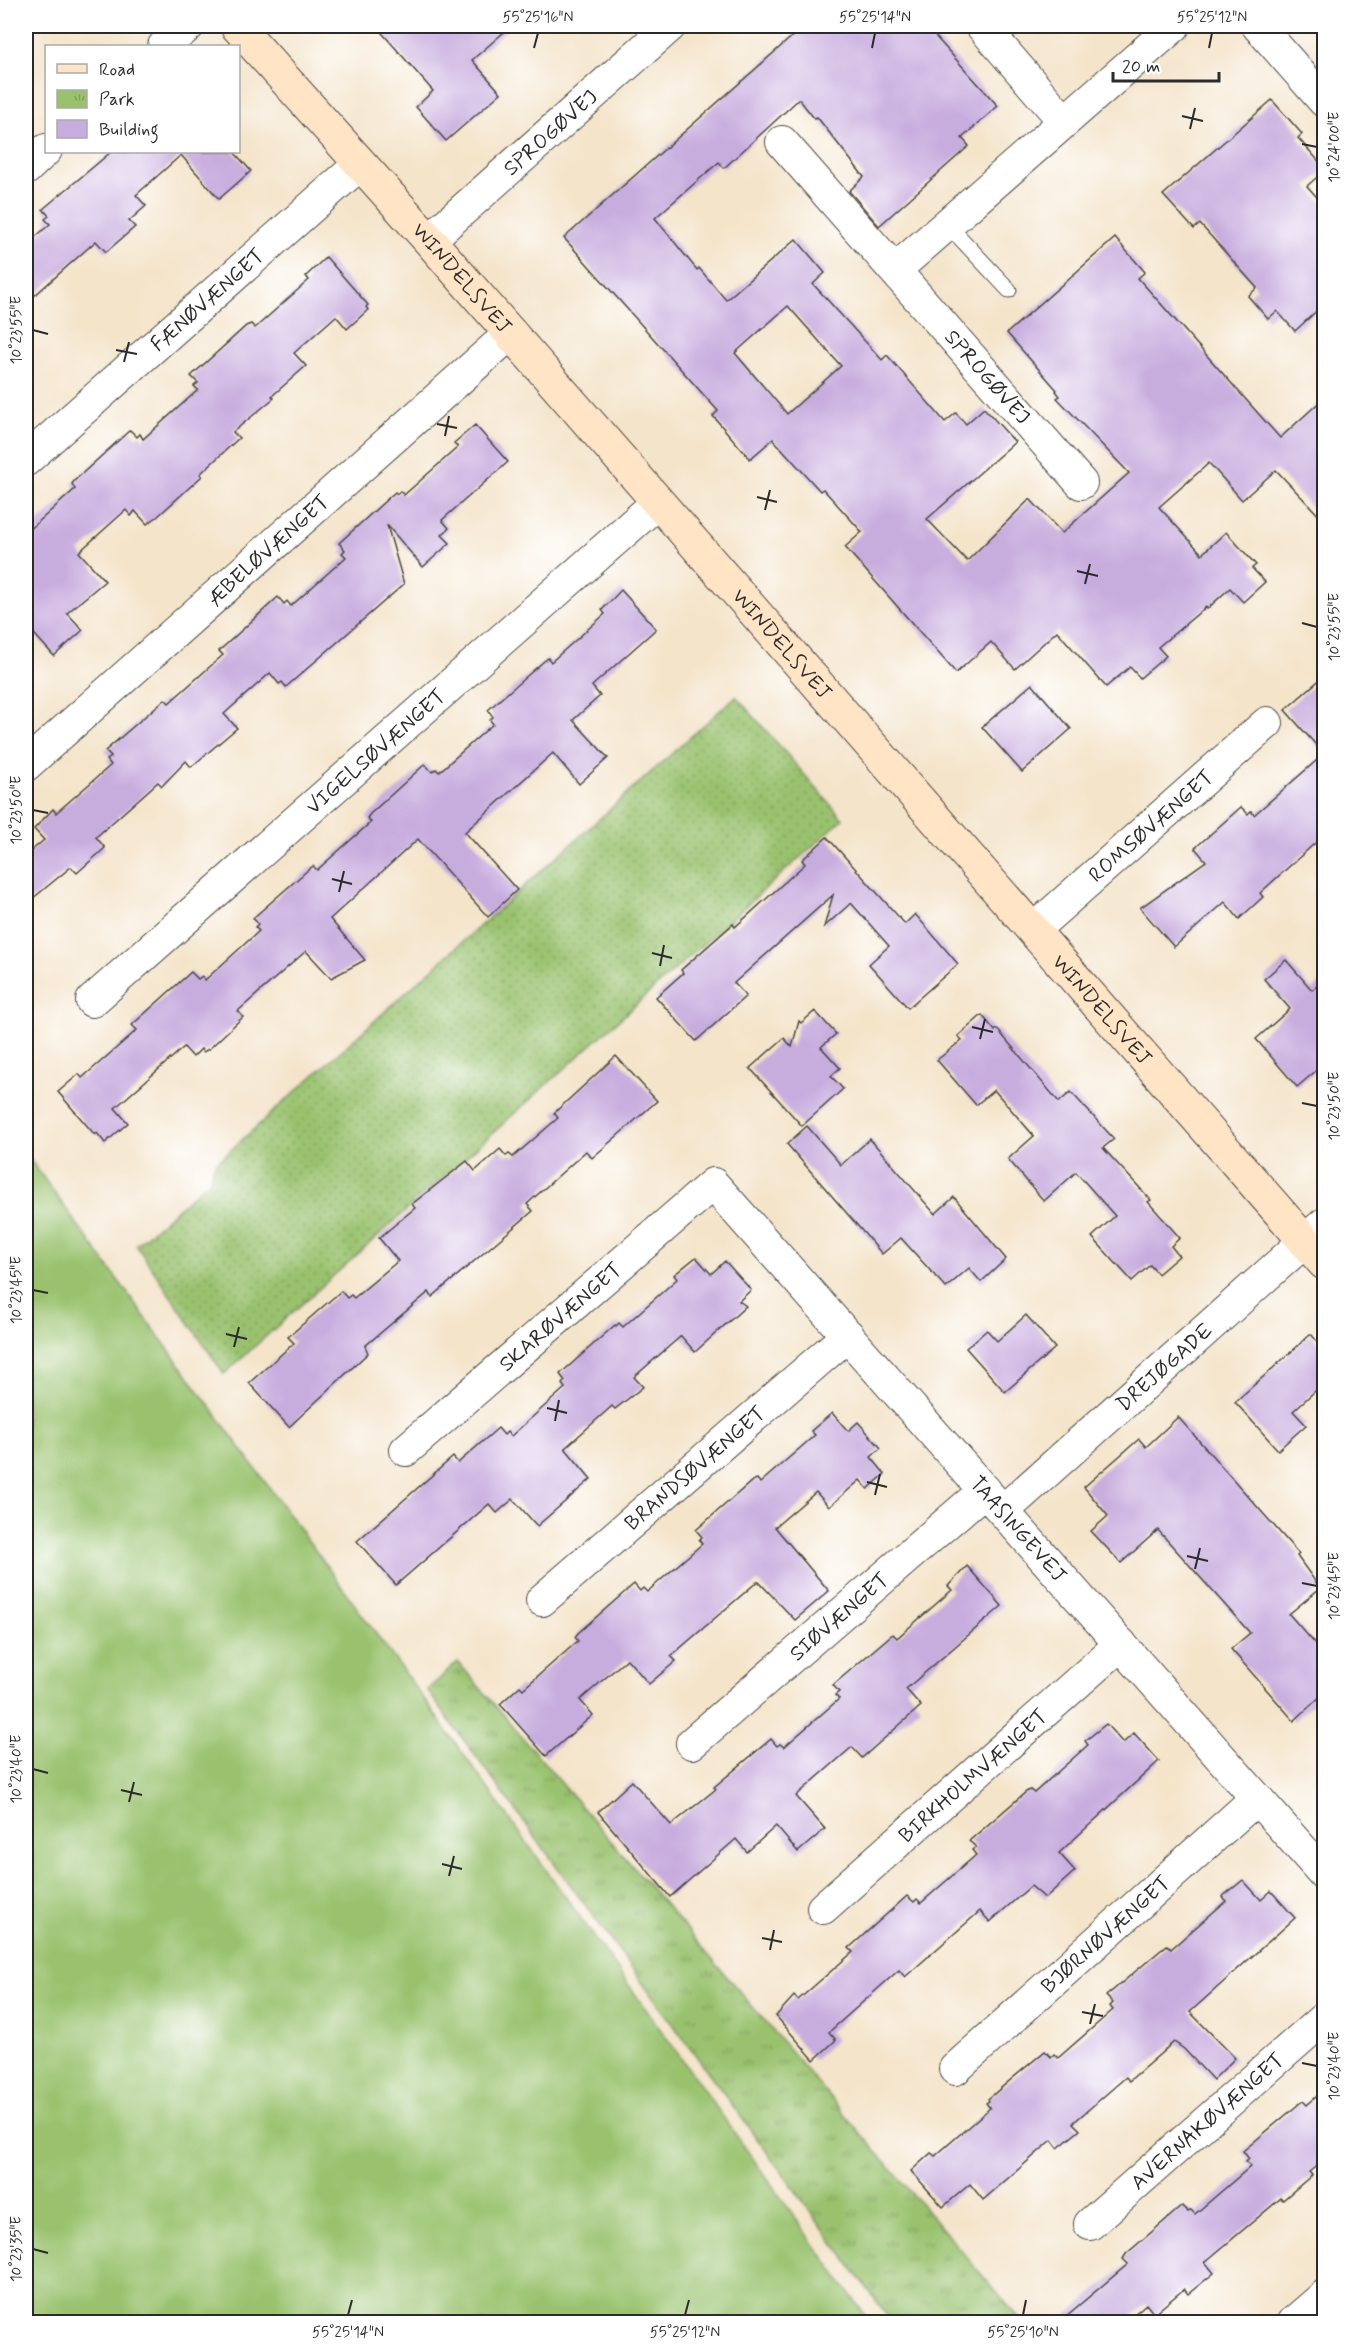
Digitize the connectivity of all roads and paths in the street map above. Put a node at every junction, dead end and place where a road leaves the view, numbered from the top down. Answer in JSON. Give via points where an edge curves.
{"nodes":[{"id":1,"x":188,"y":26,"type":"edge"},
{"id":2,"x":237,"y":26,"type":"edge"},
{"id":3,"x":670,"y":26,"type":"edge"},
{"id":4,"x":982,"y":26,"type":"edge"},
{"id":5,"x":1174,"y":26,"type":"edge"},
{"id":6,"x":1258,"y":26,"type":"edge"},
{"id":7,"x":165,"y":45,"type":"edge"},
{"id":8,"x":1324,"y":101,"type":"edge"},
{"id":9,"x":1064,"y":121,"type":"junction"},
{"id":10,"x":782,"y":142,"type":"dead end"},
{"id":11,"x":45,"y":151,"type":"edge"},
{"id":12,"x":360,"y":164,"type":"junction"},
{"id":13,"x":26,"y":169,"type":"edge"},
{"id":14,"x":948,"y":225,"type":"junction"},
{"id":15,"x":429,"y":240,"type":"junction"},
{"id":16,"x":895,"y":270,"type":"junction"},
{"id":17,"x":1009,"y":290,"type":"dead end"},
{"id":18,"x":511,"y":333,"type":"junction"},
{"id":19,"x":26,"y":460,"type":"edge"},
{"id":20,"x":1081,"y":483,"type":"dead end"},
{"id":21,"x":658,"y":502,"type":"junction"},
{"id":22,"x":1267,"y":723,"type":"dead end"},
{"id":23,"x":26,"y":765,"type":"edge"},
{"id":24,"x":1034,"y":928,"type":"junction"},
{"id":25,"x":92,"y":1001,"type":"dead end"},
{"id":26,"x":713,"y":1184,"type":"joint"},
{"id":27,"x":1318,"y":1243,"type":"edge"},
{"id":28,"x":848,"y":1335,"type":"junction"},
{"id":29,"x":406,"y":1450,"type":"dead end"},
{"id":30,"x":994,"y":1500,"type":"junction"},
{"id":31,"x":542,"y":1600,"type":"dead end"},
{"id":32,"x":1121,"y":1644,"type":"junction"},
{"id":33,"x":692,"y":1743,"type":"dead end"},
{"id":34,"x":1257,"y":1798,"type":"junction"},
{"id":35,"x":1324,"y":1874,"type":"edge"},
{"id":36,"x":823,"y":1908,"type":"dead end"},
{"id":37,"x":1324,"y":2018,"type":"edge"},
{"id":38,"x":955,"y":2069,"type":"dead end"},
{"id":39,"x":1090,"y":2224,"type":"dead end"},
{"id":40,"x":1324,"y":2296,"type":"edge"},
{"id":41,"x":1294,"y":2322,"type":"edge"}],
"edges":[{"from":1,"to":7,"type":"street"},
{"from":2,"to":12,"type":"street","name":"WINDELSVEJ"},
{"from":3,"to":15,"type":"street","name":"SPROGØVEJ"},
{"from":4,"to":9,"type":"street"},
{"from":5,"to":9,"type":"street"},
{"from":6,"to":8,"type":"street"},
{"from":9,"to":14,"type":"street"},
{"from":10,"to":16,"type":"street","name":"SPROGØVEJ"},
{"from":11,"to":13,"type":"street"},
{"from":12,"to":15,"type":"street","name":"WINDELSVEJ"},
{"from":12,"to":19,"type":"street","name":"FÆNØVÆNGET"},
{"from":14,"to":16,"type":"street"},
{"from":14,"to":17,"type":"lane"},
{"from":15,"to":18,"type":"street","name":"WINDELSVEJ"},
{"from":16,"to":20,"type":"street","name":"SPROGØVEJ"},
{"from":18,"to":21,"type":"street","name":"WINDELSVEJ"},
{"from":18,"to":23,"type":"street","name":"ÆBELØVÆNGET"},
{"from":21,"to":24,"type":"street","name":"WINDELSVEJ"},
{"from":21,"to":25,"type":"street","name":"VIGELSØVÆNGET"},
{"from":22,"to":24,"type":"street","name":"ROMSØVÆNGET"},
{"from":24,"to":27,"type":"street","name":"WINDELSVEJ"},
{"from":26,"to":28,"type":"street","name":"TAASINGEVEJ"},
{"from":26,"to":29,"type":"street","name":"SKARØVÆNGET"},
{"from":27,"to":30,"type":"street","name":"DREJØGADE"},
{"from":28,"to":30,"type":"street","name":"TAASINGEVEJ"},
{"from":28,"to":31,"type":"street","name":"BRANDSØVÆNGET"},
{"from":30,"to":32,"type":"street","name":"TAASINGEVEJ"},
{"from":30,"to":33,"type":"street","name":"SIØVÆNGET"},
{"from":32,"to":34,"type":"street","name":"TAASINGEVEJ"},
{"from":32,"to":36,"type":"street","name":"BIRKHOLMVÆNGET"},
{"from":34,"to":35,"type":"street","name":"TAASINGEVEJ"},
{"from":34,"to":38,"type":"street","name":"BJØRNØVÆNGET"},
{"from":37,"to":39,"type":"street","name":"AVERNAKØVÆNGET"},
{"from":40,"to":41,"type":"street"}]}
